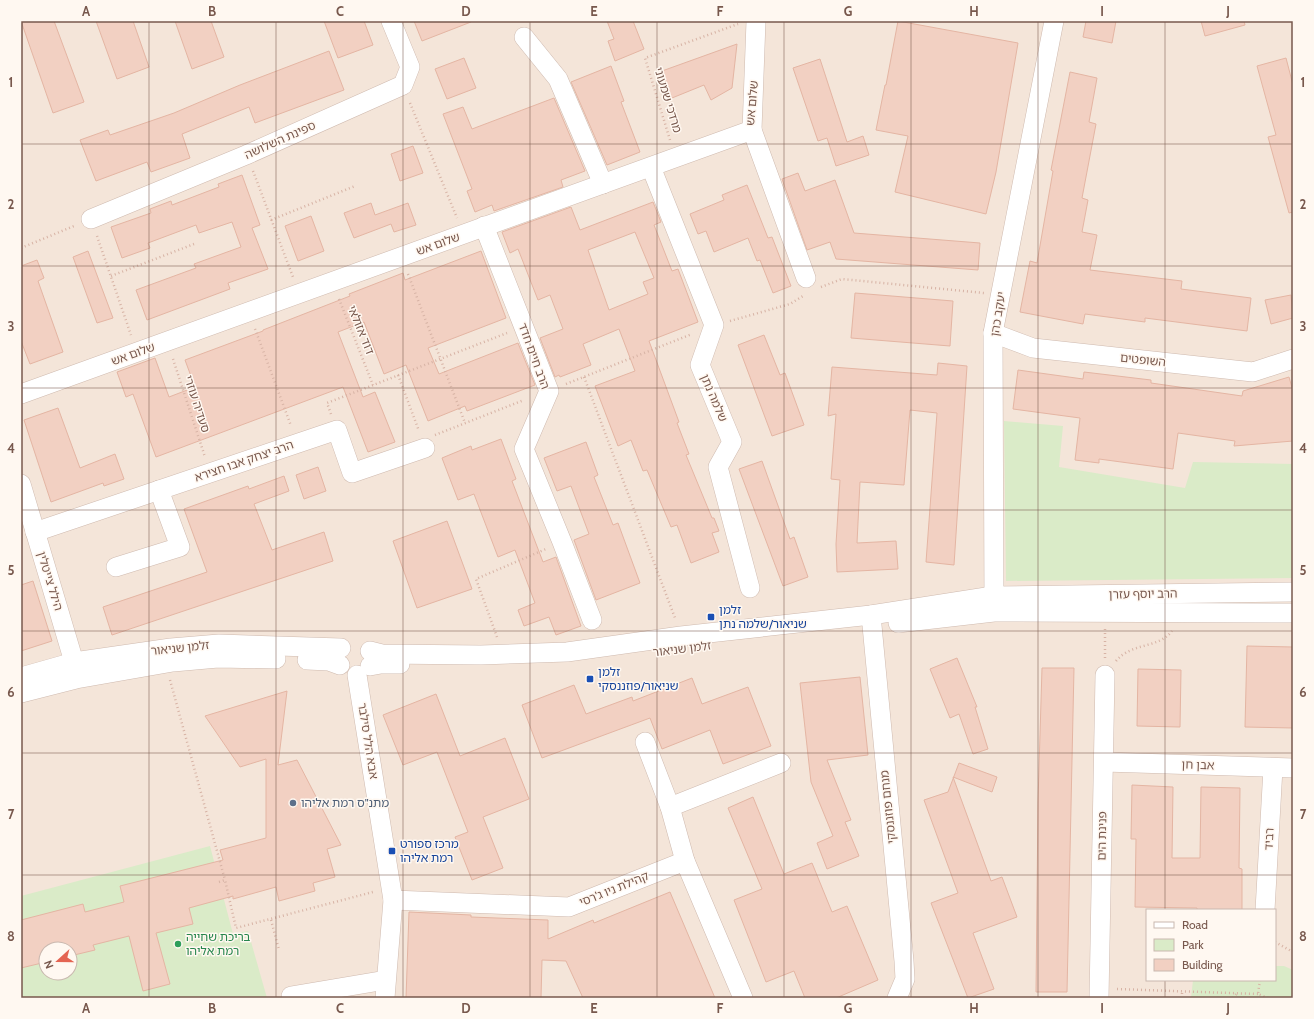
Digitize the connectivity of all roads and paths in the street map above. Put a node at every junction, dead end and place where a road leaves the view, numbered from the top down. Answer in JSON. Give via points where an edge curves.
{"nodes":[{"id":1,"x":391,"y":21,"type":"edge"},
{"id":2,"x":745,"y":21,"type":"edge"},
{"id":3,"x":756,"y":21,"type":"edge"},
{"id":4,"x":1054,"y":21,"type":"edge"},
{"id":5,"x":524,"y":37,"type":"dead end"},
{"id":6,"x":403,"y":85,"type":"junction"},
{"id":7,"x":752,"y":130,"type":"junction"},
{"id":8,"x":246,"y":155,"type":"junction"},
{"id":9,"x":676,"y":158,"type":"junction"},
{"id":10,"x":651,"y":167,"type":"junction"},
{"id":11,"x":603,"y":184,"type":"junction"},
{"id":12,"x":354,"y":186,"type":"dead end"},
{"id":13,"x":91,"y":219,"type":"junction"},
{"id":14,"x":271,"y":220,"type":"junction"},
{"id":15,"x":484,"y":226,"type":"junction"},
{"id":16,"x":464,"y":234,"type":"junction"},
{"id":17,"x":194,"y":244,"type":"dead end"},
{"id":18,"x":21,"y":248,"type":"edge"},
{"id":19,"x":402,"y":257,"type":"junction"},
{"id":20,"x":111,"y":276,"type":"junction"},
{"id":21,"x":332,"y":282,"type":"junction"},
{"id":22,"x":813,"y":283,"type":"joint"},
{"id":23,"x":299,"y":294,"type":"junction"},
{"id":24,"x":1001,"y":294,"type":"junction"},
{"id":25,"x":248,"y":312,"type":"junction"},
{"id":26,"x":524,"y":327,"type":"junction"},
{"id":27,"x":993,"y":333,"type":"junction"},
{"id":28,"x":167,"y":341,"type":"junction"},
{"id":29,"x":137,"y":352,"type":"junction"},
{"id":30,"x":441,"y":358,"type":"junction"},
{"id":31,"x":1293,"y":359,"type":"edge"},
{"id":32,"x":398,"y":375,"type":"junction"},
{"id":33,"x":373,"y":385,"type":"junction"},
{"id":34,"x":549,"y":391,"type":"junction"},
{"id":35,"x":21,"y":394,"type":"edge"},
{"id":36,"x":465,"y":423,"type":"junction"},
{"id":37,"x":337,"y":430,"type":"junction"},
{"id":38,"x":297,"y":443,"type":"junction"},
{"id":39,"x":424,"y":444,"type":"junction"},
{"id":40,"x":210,"y":473,"type":"junction"},
{"id":41,"x":21,"y":484,"type":"edge"},
{"id":42,"x":159,"y":490,"type":"junction"},
{"id":43,"x":35,"y":532,"type":"junction"},
{"id":44,"x":562,"y":542,"type":"junction"},
{"id":45,"x":116,"y":567,"type":"dead end"},
{"id":46,"x":750,"y":588,"type":"dead end"},
{"id":47,"x":1293,"y":592,"type":"edge"},
{"id":48,"x":994,"y":604,"type":"junction"},
{"id":49,"x":1105,"y":612,"type":"junction"},
{"id":50,"x":1187,"y":612,"type":"junction"},
{"id":51,"x":1293,"y":613,"type":"edge"},
{"id":52,"x":592,"y":620,"type":"dead end"},
{"id":53,"x":870,"y":621,"type":"junction"},
{"id":54,"x":681,"y":636,"type":"junction"},
{"id":55,"x":503,"y":654,"type":"junction"},
{"id":56,"x":340,"y":657,"type":"junction"},
{"id":57,"x":166,"y":664,"type":"junction"},
{"id":58,"x":366,"y":664,"type":"junction"},
{"id":59,"x":75,"y":670,"type":"junction"},
{"id":60,"x":1104,"y":675,"type":"junction"},
{"id":61,"x":21,"y":678,"type":"edge"},
{"id":62,"x":21,"y":693,"type":"edge"},
{"id":63,"x":645,"y":742,"type":"dead end"},
{"id":64,"x":1104,"y":762,"type":"junction"},
{"id":65,"x":781,"y":763,"type":"dead end"},
{"id":66,"x":1273,"y":768,"type":"junction"},
{"id":67,"x":1293,"y":768,"type":"edge"},
{"id":68,"x":670,"y":807,"type":"junction"},
{"id":69,"x":685,"y":861,"type":"junction"},
{"id":70,"x":224,"y":880,"type":"junction"},
{"id":71,"x":219,"y":882,"type":"dead end"},
{"id":72,"x":392,"y":894,"type":"junction"},
{"id":73,"x":1265,"y":909,"type":"edge"},
{"id":74,"x":271,"y":920,"type":"junction"},
{"id":75,"x":1276,"y":943,"type":"edge"},
{"id":76,"x":279,"y":950,"type":"dead end"},
{"id":77,"x":1293,"y":952,"type":"edge"},
{"id":78,"x":1260,"y":981,"type":"edge"},
{"id":79,"x":386,"y":989,"type":"edge"},
{"id":80,"x":1182,"y":991,"type":"junction"},
{"id":81,"x":1099,"y":993,"type":"edge"},
{"id":82,"x":1238,"y":993,"type":"junction"},
{"id":83,"x":1258,"y":994,"type":"junction"},
{"id":84,"x":291,"y":996,"type":"dead end"},
{"id":85,"x":743,"y":998,"type":"edge"},
{"id":86,"x":897,"y":998,"type":"edge"},
{"id":87,"x":1182,"y":998,"type":"edge"},
{"id":88,"x":1233,"y":998,"type":"edge"},
{"id":89,"x":1268,"y":998,"type":"edge"}],
"edges":[{"from":1,"to":6,"type":"street","via":[[410,67]]},
{"from":2,"to":9,"type":"path","name":"מרדכי שמעוני","via":[[645,58]]},
{"from":3,"to":7,"type":"street","name":"שלום אש"},
{"from":4,"to":24,"type":"street","name":"יעקב כהן"},
{"from":5,"to":11,"type":"street","via":[[558,79]]},
{"from":6,"to":8,"type":"street","name":"ספינת השלושה"},
{"from":6,"to":16,"type":"path"},
{"from":7,"to":9,"type":"street","name":"שלום אש"},
{"from":7,"to":22,"type":"street"},
{"from":8,"to":13,"type":"street","name":"ספינת השלושה"},
{"from":8,"to":14,"type":"path"},
{"from":9,"to":10,"type":"street","name":"שלום אש"},
{"from":10,"to":11,"type":"street","name":"שלום אש"},
{"from":10,"to":46,"type":"street","name":"שלמה נתן","via":[[714,325],[700,365],[732,442],[718,467]]},
{"from":11,"to":15,"type":"street","name":"שלום אש"},
{"from":12,"to":14,"type":"path"},
{"from":13,"to":18,"type":"path"},
{"from":13,"to":20,"type":"path"},
{"from":14,"to":23,"type":"path"},
{"from":15,"to":16,"type":"street","name":"שלום אש"},
{"from":15,"to":26,"type":"street","name":"הרב חיים חדד"},
{"from":16,"to":19,"type":"street","name":"שלום אש"},
{"from":17,"to":20,"type":"path"},
{"from":19,"to":21,"type":"street","name":"שלום אש"},
{"from":19,"to":30,"type":"path"},
{"from":20,"to":29,"type":"path"},
{"from":21,"to":23,"type":"street","name":"שלום אש"},
{"from":21,"to":33,"type":"path","name":"דוד אזולאי"},
{"from":22,"to":24,"type":"path","via":[[842,279]]},
{"from":23,"to":25,"type":"street","name":"שלום אש"},
{"from":24,"to":27,"type":"street","name":"יעקב כהן"},
{"from":25,"to":28,"type":"street","name":"שלום אש"},
{"from":25,"to":38,"type":"path"},
{"from":26,"to":30,"type":"path"},
{"from":26,"to":34,"type":"street","name":"הרב חיים חדד"},
{"from":27,"to":31,"type":"street","name":"השופטים","via":[[1033,348],[1252,372]]},
{"from":27,"to":48,"type":"street","name":"יעקב כהן"},
{"from":28,"to":29,"type":"street","name":"שלום אש"},
{"from":28,"to":40,"type":"path","name":"סעדיה עוזרי"},
{"from":29,"to":35,"type":"street","name":"שלום אש"},
{"from":30,"to":32,"type":"path"},
{"from":30,"to":36,"type":"path"},
{"from":32,"to":33,"type":"path"},
{"from":32,"to":39,"type":"path"},
{"from":33,"to":37,"type":"path","via":[[327,403]]},
{"from":34,"to":36,"type":"path"},
{"from":34,"to":44,"type":"street","name":"הרב חיים חדד","via":[[524,450]]},
{"from":34,"to":54,"type":"path","via":[[584,377]]},
{"from":36,"to":39,"type":"path"},
{"from":37,"to":38,"type":"street","name":"הרב יצחק אבו חצירא"},
{"from":37,"to":39,"type":"street","via":[[352,473]]},
{"from":38,"to":40,"type":"street","name":"הרב יצחק אבו חצירא"},
{"from":40,"to":42,"type":"street","name":"הרב יצחק אבו חצירא"},
{"from":41,"to":43,"type":"street","name":"הילל צייטלין"},
{"from":42,"to":43,"type":"street","name":"הרב יצחק אבו חצירא"},
{"from":42,"to":45,"type":"street","via":[[180,547]]},
{"from":43,"to":59,"type":"street","name":"הילל צייטלין"},
{"from":44,"to":52,"type":"street","name":"הרב חיים חדד"},
{"from":44,"to":55,"type":"path","via":[[476,579]]},
{"from":47,"to":48,"type":"street","name":"הרב יוסף עזרן"},
{"from":48,"to":49,"type":"street","name":"הרב יוסף עזרן"},
{"from":48,"to":53,"type":"street","name":"זלמן שניאור"},
{"from":49,"to":50,"type":"street","name":"הרב יוסף עזרן"},
{"from":49,"to":60,"type":"path"},
{"from":50,"to":51,"type":"street","name":"הרב יוסף עזרן"},
{"from":50,"to":60,"type":"path","via":[[1166,639],[1124,652]]},
{"from":53,"to":54,"type":"street","name":"זלמן שניאור"},
{"from":53,"to":58,"type":"street","name":"זלמן שניאור","via":[[572,662],[482,665]]},
{"from":53,"to":86,"type":"street","name":"מנחם פוזננסקי","via":[[904,961],[905,979]]},
{"from":54,"to":55,"type":"street","name":"זלמן שניאור","via":[[566,652]]},
{"from":55,"to":58,"type":"street","name":"זלמן שניאור","via":[[382,654]]},
{"from":56,"to":57,"type":"street","name":"זלמן שניאור","via":[[329,661],[218,658]]},
{"from":56,"to":58,"type":"street","via":[[347,673]]},
{"from":56,"to":58,"type":"street","via":[[345,644],[356,641],[367,646]]},
{"from":56,"to":59,"type":"street","name":"זלמן שניאור","via":[[219,644],[171,648]]},
{"from":57,"to":59,"type":"street","name":"זלמן שניאור"},
{"from":57,"to":70,"type":"path"},
{"from":58,"to":72,"type":"street","name":"אבא הלל סילבר"},
{"from":59,"to":61,"type":"street","name":"זלמן שניאור"},
{"from":59,"to":62,"type":"street","name":"זלמן שניאור"},
{"from":60,"to":64,"type":"street","name":"פנינת הים"},
{"from":63,"to":68,"type":"street"},
{"from":64,"to":66,"type":"street","name":"אבן חן"},
{"from":64,"to":81,"type":"street","name":"פנינת הים"},
{"from":65,"to":68,"type":"street"},
{"from":66,"to":67,"type":"street","name":"אבן חן"},
{"from":66,"to":73,"type":"street","name":"רביד"},
{"from":68,"to":69,"type":"street"},
{"from":69,"to":72,"type":"street","name":"קהילת ניו ג'רסי","via":[[569,907]]},
{"from":69,"to":85,"type":"street"},
{"from":70,"to":71,"type":"path"},
{"from":70,"to":74,"type":"path","via":[[236,928]]},
{"from":72,"to":74,"type":"path"},
{"from":72,"to":79,"type":"street","name":"אבא הלל סילבר"},
{"from":74,"to":76,"type":"path"},
{"from":75,"to":77,"type":"path"},
{"from":78,"to":83,"type":"path"},
{"from":79,"to":84,"type":"street"},
{"from":80,"to":81,"type":"path"},
{"from":80,"to":82,"type":"path"},
{"from":80,"to":87,"type":"path"},
{"from":82,"to":83,"type":"path"},
{"from":82,"to":88,"type":"path"},
{"from":83,"to":89,"type":"path"}]}
